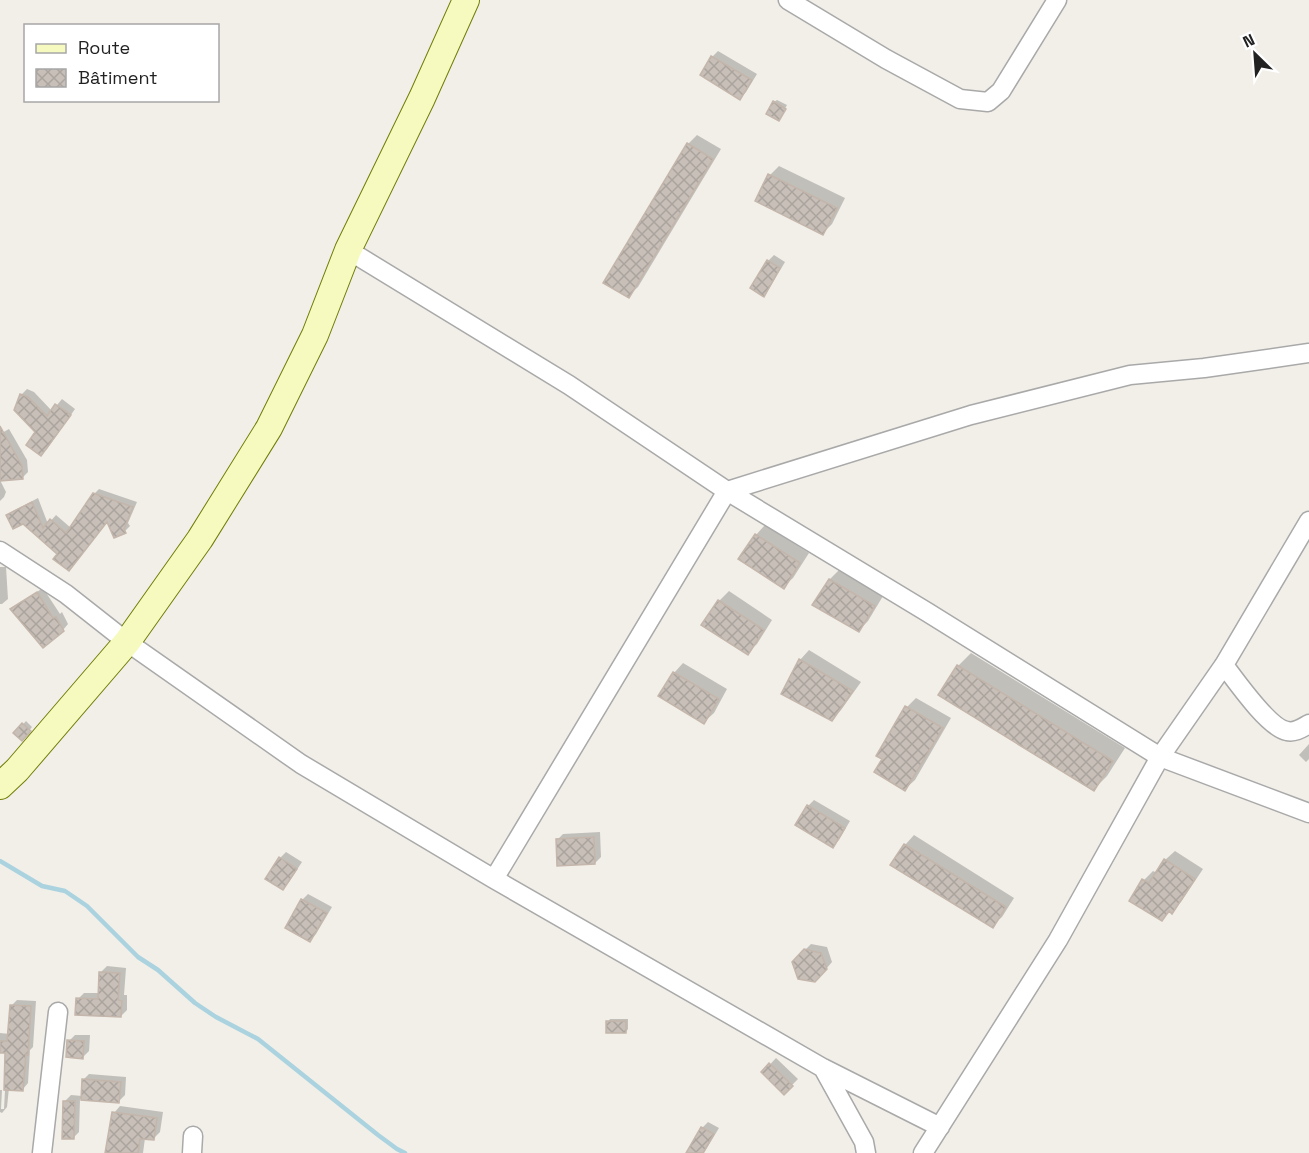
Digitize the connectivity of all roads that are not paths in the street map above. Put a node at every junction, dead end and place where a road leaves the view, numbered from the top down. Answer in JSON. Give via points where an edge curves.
{"nodes":[{"id":1,"x":466,"y":0,"type":"edge"},
{"id":2,"x":788,"y":0,"type":"edge"},
{"id":3,"x":1057,"y":0,"type":"edge"},
{"id":4,"x":348,"y":250,"type":"junction"},
{"id":5,"x":1309,"y":353,"type":"edge"},
{"id":6,"x":727,"y":491,"type":"junction"},
{"id":7,"x":1309,"y":521,"type":"edge"},
{"id":8,"x":0,"y":551,"type":"edge"},
{"id":9,"x":127,"y":642,"type":"junction"},
{"id":10,"x":1224,"y":665,"type":"junction"},
{"id":11,"x":1309,"y":724,"type":"edge"},
{"id":12,"x":1160,"y":757,"type":"junction"},
{"id":13,"x":0,"y":786,"type":"edge"},
{"id":14,"x":1309,"y":813,"type":"edge"},
{"id":15,"x":494,"y":879,"type":"junction"},
{"id":16,"x":58,"y":1012,"type":"dead end"},
{"id":17,"x":823,"y":1068,"type":"junction"},
{"id":18,"x":940,"y":1127,"type":"junction"},
{"id":19,"x":42,"y":1153,"type":"edge"},
{"id":20,"x":866,"y":1153,"type":"edge"},
{"id":21,"x":923,"y":1153,"type":"edge"}],
"edges":[{"from":1,"to":4,"type":"main road"},
{"from":2,"to":3,"type":"street","via":[[960,99],[988,102],[1001,91]]},
{"from":4,"to":6,"type":"street","via":[[569,386]]},
{"from":4,"to":9,"type":"main road","via":[[315,335],[269,428],[200,539]]},
{"from":5,"to":6,"type":"street","via":[[1130,375],[971,415]]},
{"from":6,"to":12,"type":"street"},
{"from":6,"to":15,"type":"street"},
{"from":7,"to":10,"type":"street"},
{"from":8,"to":9,"type":"street","via":[[66,594]]},
{"from":9,"to":13,"type":"main road"},
{"from":9,"to":15,"type":"street","via":[[301,764]]},
{"from":10,"to":11,"type":"street","via":[[1265,716],[1284,731]]},
{"from":10,"to":12,"type":"street"},
{"from":12,"to":14,"type":"street"},
{"from":12,"to":18,"type":"street","via":[[1058,940]]},
{"from":15,"to":17,"type":"street"},
{"from":16,"to":19,"type":"street"},
{"from":17,"to":18,"type":"street"},
{"from":17,"to":20,"type":"street","via":[[864,1142]]},
{"from":18,"to":21,"type":"street"}]}
